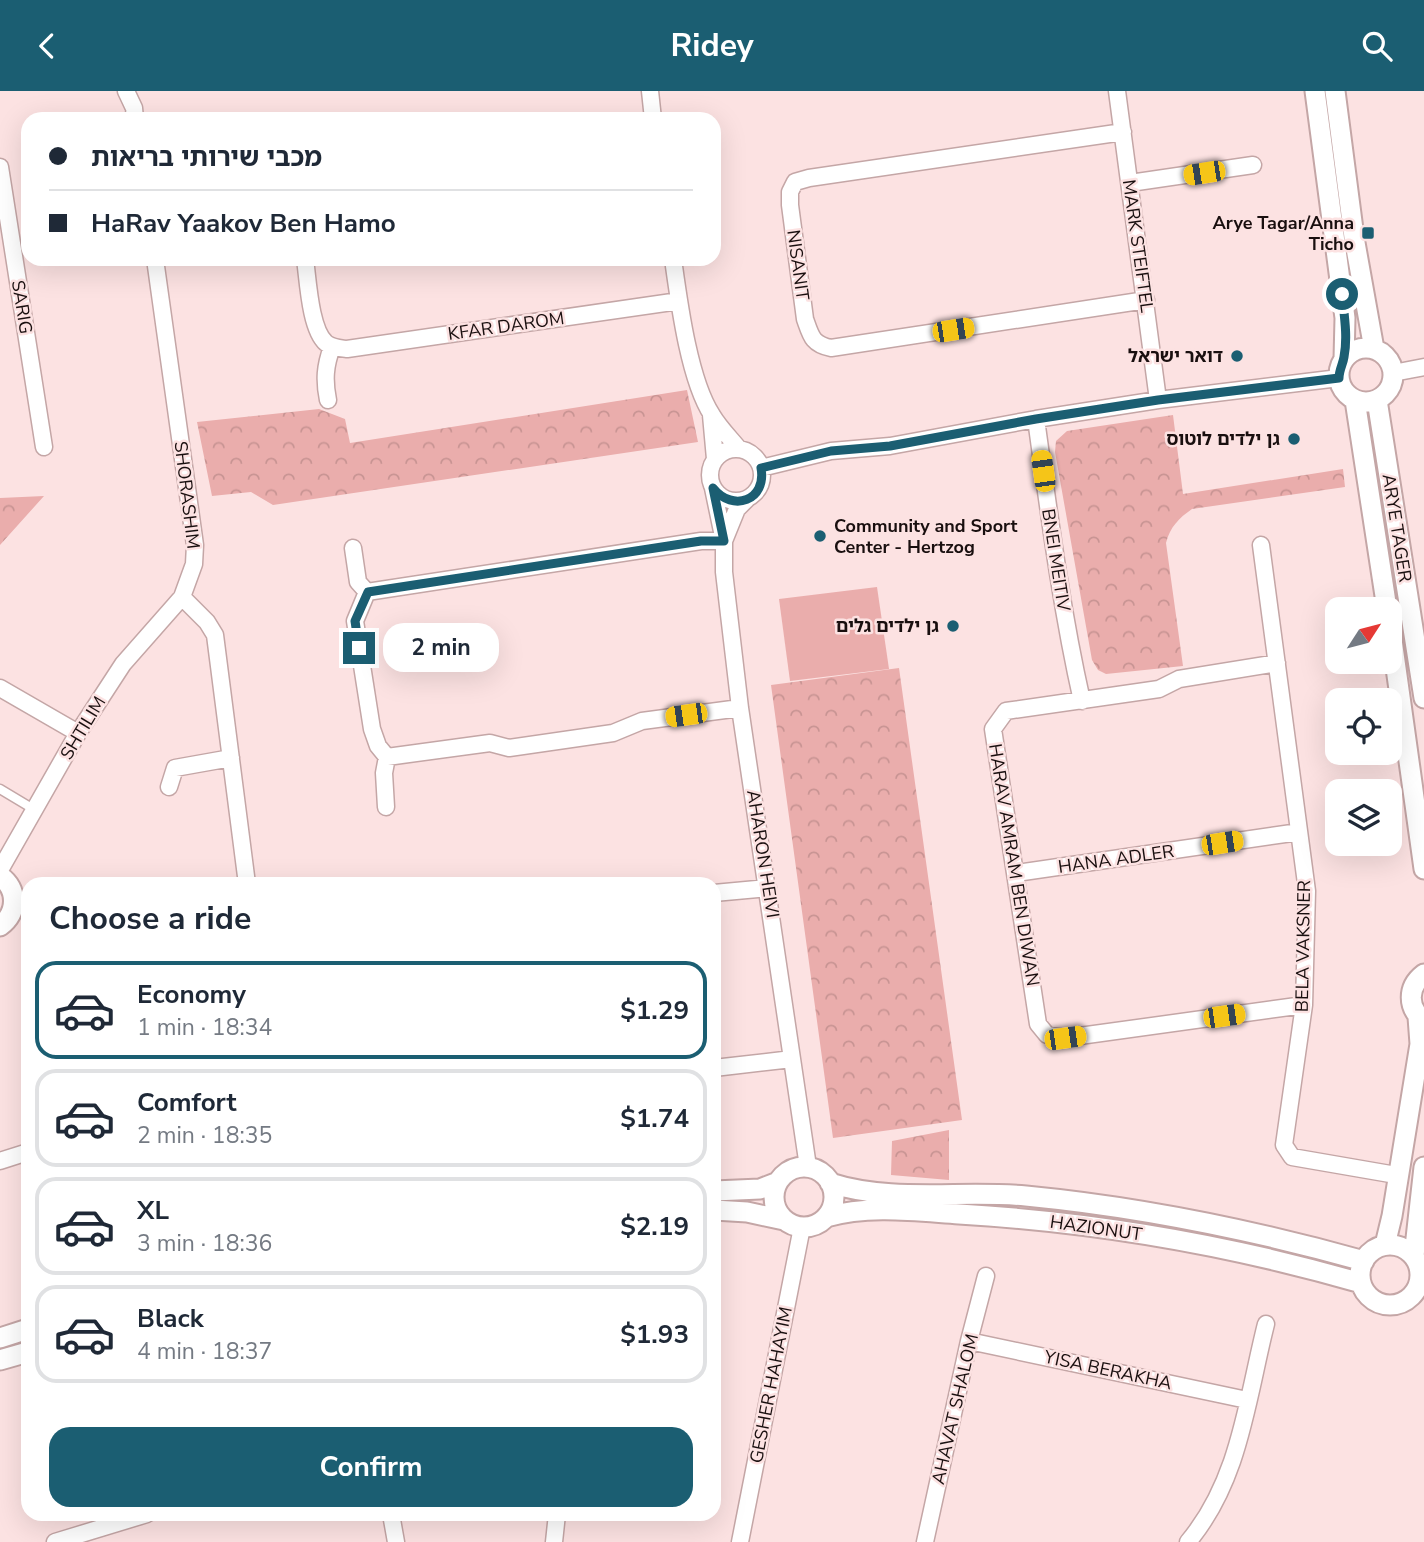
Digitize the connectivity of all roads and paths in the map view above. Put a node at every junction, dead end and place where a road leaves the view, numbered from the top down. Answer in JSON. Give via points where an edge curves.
{"nodes":[{"id":1,"x":126,"y":91,"type":"edge"},
{"id":2,"x":650,"y":91,"type":"edge"},
{"id":3,"x":1117,"y":91,"type":"edge"},
{"id":4,"x":1315,"y":91,"type":"edge"},
{"id":5,"x":1335,"y":91,"type":"edge"},
{"id":6,"x":134,"y":112,"type":"edge"},
{"id":7,"x":652,"y":112,"type":"edge"},
{"id":8,"x":1123,"y":132,"type":"junction"},
{"id":9,"x":1253,"y":165,"type":"dead end"},
{"id":10,"x":0,"y":167,"type":"edge"},
{"id":11,"x":1130,"y":183,"type":"junction"},
{"id":12,"x":156,"y":266,"type":"edge"},
{"id":13,"x":306,"y":266,"type":"edge"},
{"id":14,"x":674,"y":266,"type":"edge"},
{"id":15,"x":1146,"y":300,"type":"junction"},
{"id":16,"x":679,"y":301,"type":"junction"},
{"id":17,"x":332,"y":347,"type":"junction"},
{"id":18,"x":1374,"y":349,"type":"junction"},
{"id":19,"x":1344,"y":359,"type":"junction"},
{"id":20,"x":1424,"y":367,"type":"edge"},
{"id":21,"x":1393,"y":373,"type":"junction"},
{"id":22,"x":1339,"y":378,"type":"junction"},
{"id":23,"x":328,"y":400,"type":"dead end"},
{"id":24,"x":1158,"y":400,"type":"junction"},
{"id":25,"x":1355,"y":400,"type":"junction"},
{"id":26,"x":1377,"y":400,"type":"junction"},
{"id":27,"x":711,"y":415,"type":"junction"},
{"id":28,"x":1036,"y":419,"type":"junction"},
{"id":29,"x":44,"y":447,"type":"dead end"},
{"id":30,"x":739,"y":449,"type":"junction"},
{"id":31,"x":715,"y":459,"type":"junction"},
{"id":32,"x":761,"y":468,"type":"junction"},
{"id":33,"x":713,"y":488,"type":"junction"},
{"id":34,"x":747,"y":499,"type":"junction"},
{"id":35,"x":724,"y":541,"type":"junction"},
{"id":36,"x":1261,"y":545,"type":"dead end"},
{"id":37,"x":353,"y":548,"type":"dead end"},
{"id":38,"x":368,"y":592,"type":"junction"},
{"id":39,"x":182,"y":597,"type":"junction"},
{"id":40,"x":1385,"y":597,"type":"edge"},
{"id":41,"x":1277,"y":663,"type":"junction"},
{"id":42,"x":1397,"y":674,"type":"edge"},
{"id":43,"x":0,"y":688,"type":"edge"},
{"id":44,"x":1424,"y":698,"type":"edge"},
{"id":45,"x":1082,"y":701,"type":"junction"},
{"id":46,"x":740,"y":708,"type":"junction"},
{"id":47,"x":78,"y":733,"type":"junction"},
{"id":48,"x":387,"y":757,"type":"junction"},
{"id":49,"x":231,"y":758,"type":"junction"},
{"id":50,"x":169,"y":787,"type":"dead end"},
{"id":51,"x":0,"y":789,"type":"edge"},
{"id":52,"x":386,"y":807,"type":"dead end"},
{"id":53,"x":35,"y":810,"type":"junction"},
{"id":54,"x":1299,"y":832,"type":"junction"},
{"id":55,"x":1424,"y":869,"type":"edge"},
{"id":56,"x":0,"y":870,"type":"edge"},
{"id":57,"x":1016,"y":873,"type":"junction"},
{"id":58,"x":0,"y":876,"type":"edge"},
{"id":59,"x":246,"y":877,"type":"edge"},
{"id":60,"x":768,"y":888,"type":"junction"},
{"id":61,"x":721,"y":892,"type":"edge"},
{"id":62,"x":5,"y":921,"type":"edge"},
{"id":63,"x":1424,"y":970,"type":"edge"},
{"id":64,"x":1304,"y":1005,"type":"junction"},
{"id":65,"x":1421,"y":1019,"type":"edge"},
{"id":66,"x":792,"y":1059,"type":"junction"},
{"id":67,"x":721,"y":1067,"type":"edge"},
{"id":68,"x":21,"y":1154,"type":"edge"},
{"id":69,"x":0,"y":1161,"type":"edge"},
{"id":70,"x":806,"y":1167,"type":"junction"},
{"id":71,"x":1424,"y":1167,"type":"edge"},
{"id":72,"x":1396,"y":1175,"type":"dead end"},
{"id":73,"x":778,"y":1182,"type":"junction"},
{"id":74,"x":830,"y":1183,"type":"junction"},
{"id":75,"x":721,"y":1191,"type":"edge"},
{"id":76,"x":721,"y":1210,"type":"edge"},
{"id":77,"x":826,"y":1217,"type":"junction"},
{"id":78,"x":793,"y":1224,"type":"junction"},
{"id":79,"x":1385,"y":1245,"type":"junction"},
{"id":80,"x":1414,"y":1256,"type":"junction"},
{"id":81,"x":1364,"y":1261,"type":"junction"},
{"id":82,"x":986,"y":1276,"type":"dead end"},
{"id":83,"x":1422,"y":1277,"type":"edge"},
{"id":84,"x":1361,"y":1283,"type":"junction"},
{"id":85,"x":1418,"y":1299,"type":"edge"},
{"id":86,"x":1266,"y":1324,"type":"dead end"},
{"id":87,"x":21,"y":1331,"type":"edge"},
{"id":88,"x":0,"y":1338,"type":"edge"},
{"id":89,"x":969,"y":1341,"type":"junction"},
{"id":90,"x":21,"y":1354,"type":"edge"},
{"id":91,"x":0,"y":1360,"type":"edge"},
{"id":92,"x":1247,"y":1400,"type":"junction"},
{"id":93,"x":124,"y":1521,"type":"edge"},
{"id":94,"x":392,"y":1521,"type":"edge"},
{"id":95,"x":556,"y":1521,"type":"edge"},
{"id":96,"x":55,"y":1542,"type":"edge"},
{"id":97,"x":396,"y":1542,"type":"edge"},
{"id":98,"x":554,"y":1542,"type":"edge"},
{"id":99,"x":740,"y":1542,"type":"edge"},
{"id":100,"x":925,"y":1542,"type":"edge"},
{"id":101,"x":1188,"y":1542,"type":"edge"}],
"edges":[{"from":1,"to":6,"type":"street"},
{"from":2,"to":7,"type":"street"},
{"from":3,"to":8,"type":"street","name":"MARK STEIFTEL"},
{"from":4,"to":19,"type":"street","via":[[1345,318]]},
{"from":5,"to":18,"type":"street"},
{"from":8,"to":11,"type":"street","name":"MARK STEIFTEL"},
{"from":8,"to":15,"type":"street","name":"NISANIT","via":[[809,177],[795,183],[790,205],[803,307],[811,336],[819,346],[831,348]]},
{"from":9,"to":11,"type":"street"},
{"from":10,"to":29,"type":"street","name":"SARIG"},
{"from":11,"to":15,"type":"street","name":"MARK STEIFTEL"},
{"from":12,"to":39,"type":"street","name":"SHORASHIM","via":[[195,545],[194,564]]},
{"from":13,"to":17,"type":"street","via":[[316,331]]},
{"from":14,"to":16,"type":"street"},
{"from":15,"to":24,"type":"street","name":"MARK STEIFTEL"},
{"from":16,"to":17,"type":"street","name":"KFAR DAROM","via":[[347,349]]},
{"from":16,"to":27,"type":"street","via":[[692,363]]},
{"from":17,"to":23,"type":"street","via":[[324,379]]},
{"from":18,"to":19,"type":"street","via":[[1357,349]]},
{"from":18,"to":21,"type":"street","via":[[1387,358]]},
{"from":19,"to":22,"type":"street"},
{"from":20,"to":21,"type":"street"},
{"from":21,"to":26,"type":"street","via":[[1389,389]]},
{"from":22,"to":24,"type":"street"},
{"from":22,"to":25,"type":"street","via":[[1344,391]]},
{"from":24,"to":28,"type":"street"},
{"from":25,"to":26,"type":"street"},
{"from":25,"to":40,"type":"street","name":"ARYE TAGER"},
{"from":26,"to":44,"type":"street","name":"ARYE TAGER"},
{"from":27,"to":30,"type":"street"},
{"from":27,"to":31,"type":"street"},
{"from":28,"to":32,"type":"street","via":[[890,446],[831,451]]},
{"from":28,"to":45,"type":"street","name":"BNEI MEITIV"},
{"from":30,"to":31,"type":"street"},
{"from":30,"to":32,"type":"street","via":[[753,455]]},
{"from":31,"to":33,"type":"street","via":[[710,473]]},
{"from":32,"to":34,"type":"street","via":[[758,489]]},
{"from":33,"to":34,"type":"street","via":[[721,498]]},
{"from":33,"to":35,"type":"street","name":"AHARON HEIVI"},
{"from":34,"to":35,"type":"street","name":"AHARON HEIVI","via":[[737,509]]},
{"from":35,"to":38,"type":"street"},
{"from":35,"to":46,"type":"street","name":"AHARON HEIVI"},
{"from":36,"to":41,"type":"street","name":"BELA VAKSNER"},
{"from":37,"to":38,"type":"street","via":[[358,582]]},
{"from":38,"to":48,"type":"street","via":[[355,621],[372,729]]},
{"from":39,"to":47,"type":"street","name":"SHTILIM","via":[[123,664]]},
{"from":39,"to":49,"type":"street","via":[[215,635]]},
{"from":41,"to":45,"type":"street","name":"HARAV AMRAM BEN DIWAN"},
{"from":41,"to":54,"type":"street","name":"BELA VAKSNER"},
{"from":42,"to":55,"type":"street"},
{"from":43,"to":47,"type":"street"},
{"from":45,"to":57,"type":"street","name":"HARAV AMRAM BEN DIWAN","via":[[1006,711],[993,729]]},
{"from":46,"to":48,"type":"street","via":[[642,721],[613,733],[548,743],[509,748],[491,743]]},
{"from":46,"to":60,"type":"street","name":"AHARON HEIVI"},
{"from":47,"to":53,"type":"street","name":"SHTILIM"},
{"from":48,"to":52,"type":"street"},
{"from":49,"to":50,"type":"street","via":[[175,768]]},
{"from":49,"to":59,"type":"street"},
{"from":51,"to":53,"type":"lane"},
{"from":53,"to":56,"type":"street","name":"SHTILIM"},
{"from":54,"to":57,"type":"street","name":"HANA ADLER"},
{"from":54,"to":64,"type":"street","name":"BELA VAKSNER","via":[[1307,891]]},
{"from":57,"to":64,"type":"street","name":"HARAV AMRAM BEN DIWAN","via":[[1038,1024],[1047,1035],[1065,1038]]},
{"from":58,"to":62,"type":"street","via":[[14,897]]},
{"from":60,"to":61,"type":"street"},
{"from":60,"to":66,"type":"street","name":"AHARON HEIVI"},
{"from":63,"to":65,"type":"street","via":[[1410,994],[1413,1010]]},
{"from":64,"to":72,"type":"street","name":"BELA VAKSNER","via":[[1284,1145],[1292,1157]]},
{"from":65,"to":79,"type":"street"},
{"from":66,"to":67,"type":"street"},
{"from":66,"to":70,"type":"street","name":"AHARON HEIVI"},
{"from":68,"to":69,"type":"street"},
{"from":70,"to":73,"type":"street","via":[[794,1169]]},
{"from":70,"to":74,"type":"street"},
{"from":71,"to":80,"type":"street"},
{"from":73,"to":75,"type":"street","via":[[760,1189]]},
{"from":73,"to":78,"type":"street","via":[[774,1204]]},
{"from":74,"to":77,"type":"street","via":[[833,1201]]},
{"from":74,"to":81,"type":"street","name":"HAZIONUT","via":[[861,1191],[1023,1196],[1117,1207]]},
{"from":76,"to":78,"type":"street"},
{"from":77,"to":78,"type":"street","via":[[819,1223]]},
{"from":77,"to":84,"type":"street","name":"HAZIONUT","via":[[897,1210],[1087,1226],[1207,1246]]},
{"from":78,"to":99,"type":"street","name":"GESHER HAHAYIM"},
{"from":79,"to":80,"type":"street","via":[[1401,1247]]},
{"from":79,"to":81,"type":"street"},
{"from":80,"to":83,"type":"street"},
{"from":81,"to":84,"type":"street"},
{"from":82,"to":89,"type":"street","name":"AHAVAT SHALOM"},
{"from":83,"to":85,"type":"street"},
{"from":84,"to":85,"type":"street","via":[[1373,1300],[1382,1304]]},
{"from":86,"to":92,"type":"street"},
{"from":87,"to":88,"type":"street"},
{"from":89,"to":92,"type":"street","name":"YISA BERAKHA"},
{"from":89,"to":100,"type":"street","name":"AHAVAT SHALOM"},
{"from":90,"to":91,"type":"street"},
{"from":92,"to":101,"type":"street","via":[[1239,1446],[1223,1489]]},
{"from":93,"to":96,"type":"street"},
{"from":94,"to":97,"type":"street"},
{"from":95,"to":98,"type":"street"}]}
